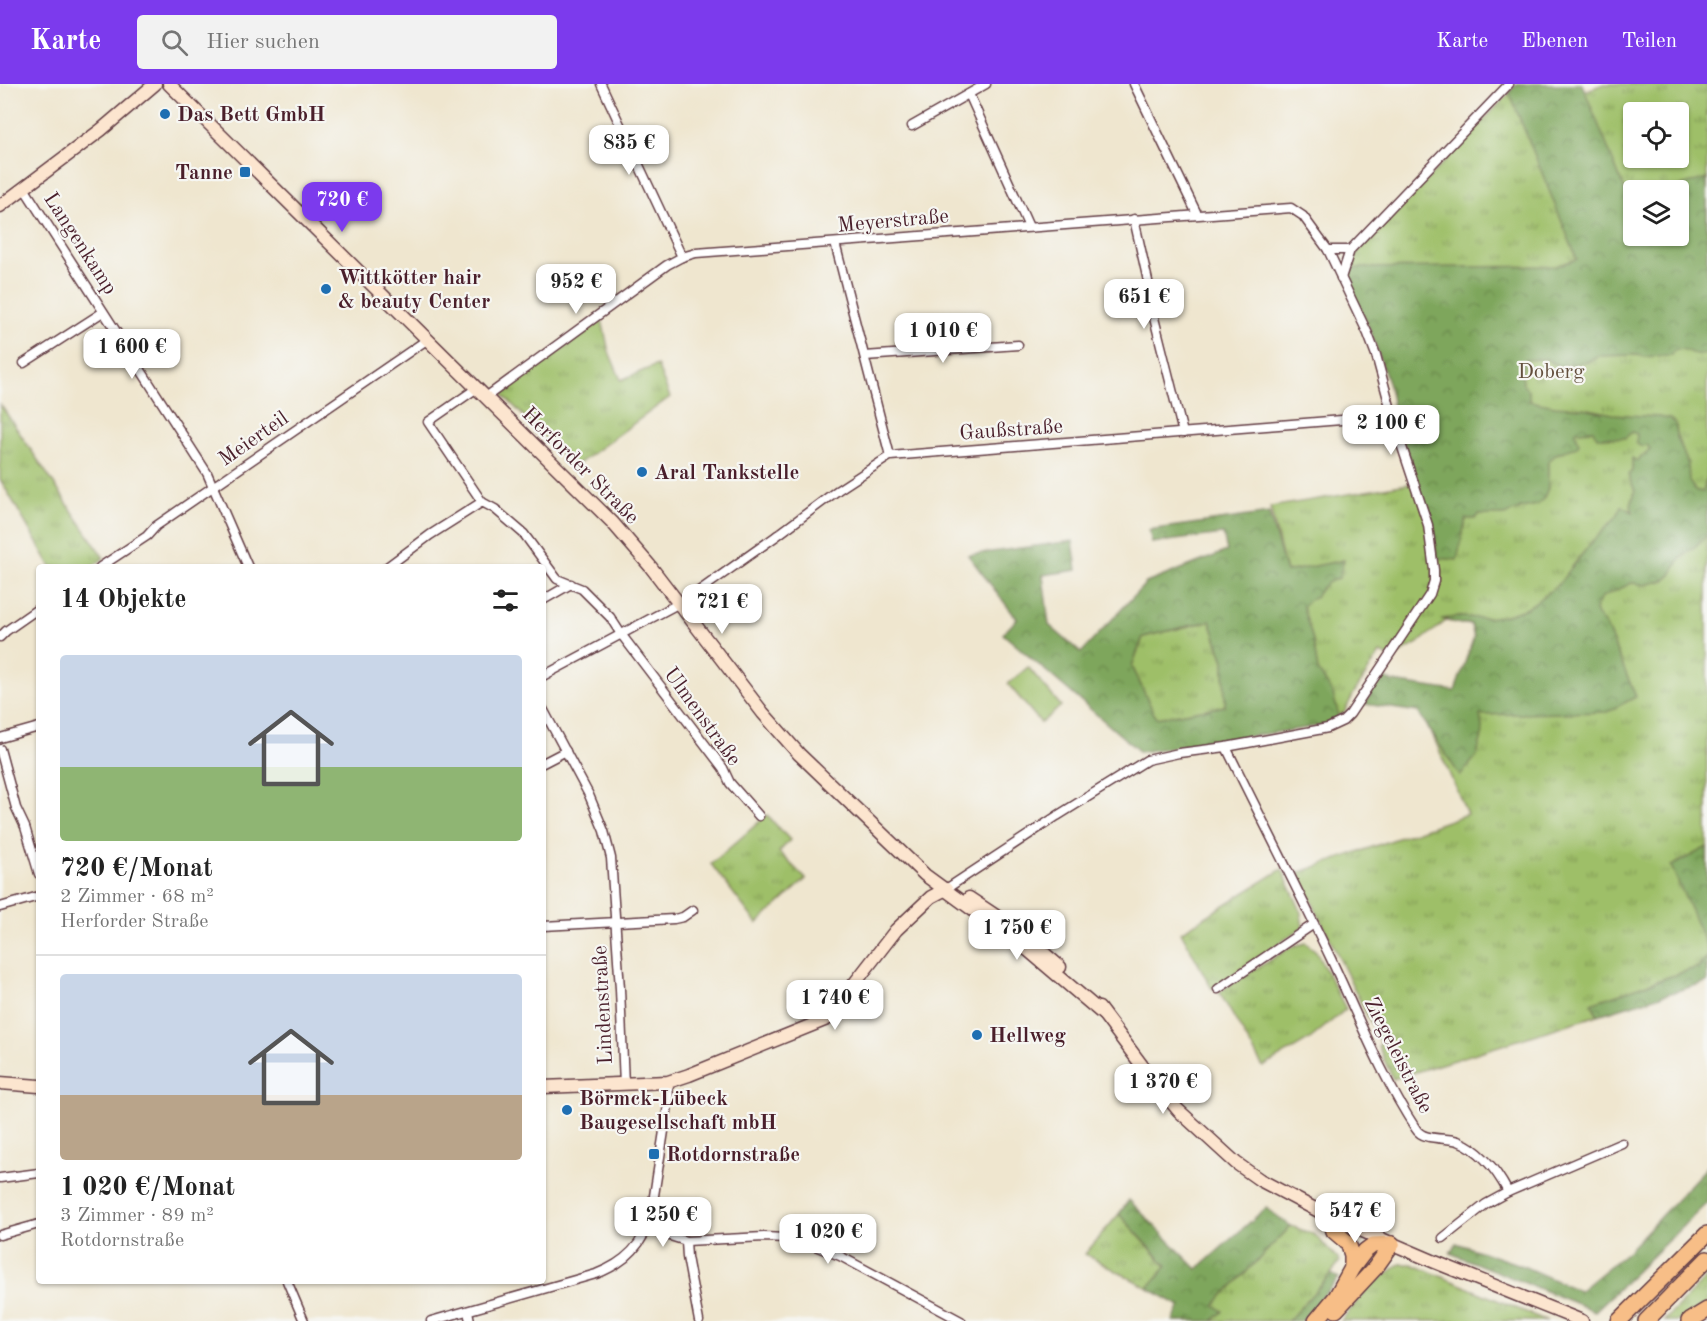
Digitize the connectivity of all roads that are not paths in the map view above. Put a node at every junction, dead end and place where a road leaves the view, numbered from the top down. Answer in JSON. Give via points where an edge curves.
{"nodes":[{"id":1,"x":155,"y":84,"type":"edge"},
{"id":2,"x":169,"y":84,"type":"edge"},
{"id":3,"x":601,"y":84,"type":"edge"},
{"id":4,"x":987,"y":84,"type":"edge"},
{"id":5,"x":1134,"y":84,"type":"edge"},
{"id":6,"x":1509,"y":84,"type":"edge"},
{"id":7,"x":969,"y":94,"type":"junction"},
{"id":8,"x":912,"y":126,"type":"dead end"},
{"id":9,"x":24,"y":188,"type":"junction"},
{"id":10,"x":0,"y":206,"type":"edge"},
{"id":11,"x":1197,"y":214,"type":"junction"},
{"id":12,"x":1134,"y":219,"type":"junction"},
{"id":13,"x":1029,"y":227,"type":"junction"},
{"id":14,"x":835,"y":243,"type":"junction"},
{"id":15,"x":1328,"y":250,"type":"junction"},
{"id":16,"x":1350,"y":250,"type":"junction"},
{"id":17,"x":682,"y":257,"type":"junction"},
{"id":18,"x":1341,"y":278,"type":"junction"},
{"id":19,"x":103,"y":312,"type":"junction"},
{"id":20,"x":428,"y":339,"type":"junction"},
{"id":21,"x":1018,"y":345,"type":"dead end"},
{"id":22,"x":865,"y":356,"type":"junction"},
{"id":23,"x":24,"y":363,"type":"dead end"},
{"id":24,"x":482,"y":392,"type":"junction"},
{"id":25,"x":1392,"y":416,"type":"junction"},
{"id":26,"x":1184,"y":433,"type":"junction"},
{"id":27,"x":890,"y":456,"type":"junction"},
{"id":28,"x":214,"y":487,"type":"junction"},
{"id":29,"x":482,"y":502,"type":"junction"},
{"id":30,"x":105,"y":564,"type":"edge"},
{"id":31,"x":247,"y":564,"type":"edge"},
{"id":32,"x":391,"y":564,"type":"edge"},
{"id":33,"x":571,"y":584,"type":"junction"},
{"id":34,"x":546,"y":598,"type":"edge"},
{"id":35,"x":678,"y":603,"type":"junction"},
{"id":36,"x":36,"y":610,"type":"edge"},
{"id":37,"x":621,"y":634,"type":"junction"},
{"id":38,"x":0,"y":637,"type":"edge"},
{"id":39,"x":546,"y":674,"type":"edge"},
{"id":40,"x":546,"y":714,"type":"edge"},
{"id":41,"x":36,"y":729,"type":"edge"},
{"id":42,"x":0,"y":738,"type":"edge"},
{"id":43,"x":1226,"y":747,"type":"junction"},
{"id":44,"x":0,"y":749,"type":"edge"},
{"id":45,"x":566,"y":751,"type":"junction"},
{"id":46,"x":546,"y":761,"type":"edge"},
{"id":47,"x":759,"y":816,"type":"dead end"},
{"id":48,"x":36,"y":864,"type":"edge"},
{"id":49,"x":946,"y":890,"type":"junction"},
{"id":50,"x":36,"y":897,"type":"edge"},
{"id":51,"x":0,"y":907,"type":"edge"},
{"id":52,"x":693,"y":910,"type":"dead end"},
{"id":53,"x":616,"y":923,"type":"junction"},
{"id":54,"x":1314,"y":924,"type":"junction"},
{"id":55,"x":546,"y":926,"type":"edge"},
{"id":56,"x":1218,"y":989,"type":"dead end"},
{"id":57,"x":668,"y":1082,"type":"junction"},
{"id":58,"x":0,"y":1083,"type":"edge"},
{"id":59,"x":624,"y":1085,"type":"junction"},
{"id":60,"x":36,"y":1086,"type":"edge"},
{"id":61,"x":546,"y":1088,"type":"edge"},
{"id":62,"x":1622,"y":1143,"type":"dead end"},
{"id":63,"x":36,"y":1173,"type":"edge"},
{"id":64,"x":0,"y":1178,"type":"edge"},
{"id":65,"x":1508,"y":1192,"type":"junction"},
{"id":66,"x":1330,"y":1217,"type":"junction"},
{"id":67,"x":36,"y":1225,"type":"edge"},
{"id":68,"x":648,"y":1228,"type":"junction"},
{"id":69,"x":1707,"y":1234,"type":"edge"},
{"id":70,"x":0,"y":1235,"type":"edge"},
{"id":71,"x":1443,"y":1238,"type":"dead end"},
{"id":72,"x":686,"y":1241,"type":"junction"},
{"id":73,"x":1392,"y":1244,"type":"junction"},
{"id":74,"x":1707,"y":1259,"type":"edge"},
{"id":75,"x":1352,"y":1268,"type":"junction"},
{"id":76,"x":288,"y":1284,"type":"edge"},
{"id":77,"x":1707,"y":1310,"type":"edge"},
{"id":78,"x":468,"y":1311,"type":"junction"},
{"id":79,"x":697,"y":1320,"type":"edge"},
{"id":80,"x":304,"y":1321,"type":"edge"},
{"id":81,"x":431,"y":1321,"type":"edge"},
{"id":82,"x":470,"y":1321,"type":"edge"},
{"id":83,"x":961,"y":1321,"type":"edge"},
{"id":84,"x":1316,"y":1321,"type":"edge"},
{"id":85,"x":1326,"y":1321,"type":"edge"},
{"id":86,"x":1582,"y":1321,"type":"edge"},
{"id":87,"x":1619,"y":1321,"type":"edge"},
{"id":88,"x":1646,"y":1321,"type":"edge"},
{"id":89,"x":1689,"y":1321,"type":"edge"}],
"edges":[{"from":1,"to":9,"type":"main road"},
{"from":2,"to":20,"type":"main road","name":"Herforder Straße"},
{"from":3,"to":17,"type":"street"},
{"from":4,"to":7,"type":"street"},
{"from":5,"to":11,"type":"street"},
{"from":6,"to":16,"type":"street"},
{"from":7,"to":8,"type":"street"},
{"from":7,"to":13,"type":"street"},
{"from":9,"to":10,"type":"main road"},
{"from":9,"to":19,"type":"street","name":"Langenkamp"},
{"from":11,"to":12,"type":"street","name":"Meyerstraße"},
{"from":11,"to":15,"type":"street","name":"Meyerstraße","via":[[1291,207],[1303,216]]},
{"from":12,"to":13,"type":"street","name":"Meyerstraße"},
{"from":12,"to":26,"type":"street","via":[[1148,294]]},
{"from":13,"to":14,"type":"street","name":"Meyerstraße"},
{"from":14,"to":17,"type":"street","name":"Meyerstraße"},
{"from":14,"to":22,"type":"street"},
{"from":15,"to":16,"type":"street"},
{"from":15,"to":18,"type":"street","name":"Meyerstraße"},
{"from":16,"to":18,"type":"street"},
{"from":17,"to":24,"type":"street","name":"Meyerstraße"},
{"from":18,"to":25,"type":"street","name":"Meyerstraße","via":[[1376,355]]},
{"from":19,"to":23,"type":"street"},
{"from":19,"to":28,"type":"street","name":"Langenkamp"},
{"from":20,"to":24,"type":"main road","name":"Herforder Straße"},
{"from":20,"to":28,"type":"street","name":"Meierteil"},
{"from":21,"to":22,"type":"street"},
{"from":22,"to":27,"type":"street"},
{"from":24,"to":29,"type":"street","name":"Meyerstraße","via":[[429,422]]},
{"from":24,"to":35,"type":"main road","name":"Herforder Straße","via":[[612,522]]},
{"from":25,"to":26,"type":"street","name":"Gaußstraße"},
{"from":25,"to":43,"type":"street","name":"Meyerstraße","via":[[1428,525],[1434,570],[1430,594],[1343,721],[1328,728]]},
{"from":26,"to":27,"type":"street","name":"Gaußstraße"},
{"from":27,"to":35,"type":"street","name":"Gaußstraße"},
{"from":28,"to":30,"type":"street","name":"Meierteil"},
{"from":28,"to":31,"type":"street","name":"Langenkamp"},
{"from":29,"to":32,"type":"street"},
{"from":29,"to":33,"type":"street","name":"Ulmenstraße","via":[[524,534],[557,579]]},
{"from":33,"to":34,"type":"street"},
{"from":33,"to":37,"type":"street","name":"Ulmenstraße","via":[[582,589],[610,616]]},
{"from":35,"to":37,"type":"street","name":"Gaußstraße"},
{"from":35,"to":49,"type":"main road","name":"Herforder Straße","via":[[799,754],[925,875]]},
{"from":36,"to":38,"type":"street"},
{"from":37,"to":39,"type":"street","name":"Gaußstraße"},
{"from":37,"to":47,"type":"street","name":"Ulmenstraße","via":[[723,768],[730,783]]},
{"from":40,"to":45,"type":"street","name":"Lindenstraße"},
{"from":41,"to":42,"type":"street"},
{"from":43,"to":49,"type":"street","name":"Meyerstraße","via":[[1147,760]]},
{"from":43,"to":54,"type":"street","name":"Ziegeleistraße"},
{"from":44,"to":48,"type":"street"},
{"from":45,"to":46,"type":"street"},
{"from":45,"to":53,"type":"street","name":"Lindenstraße","via":[[589,795],[611,858]]},
{"from":49,"to":57,"type":"main road","via":[[931,897],[896,930],[827,1019]]},
{"from":49,"to":66,"type":"main road","name":"Herforder Straße","via":[[1029,951],[1103,1014],[1178,1110],[1236,1163]]},
{"from":50,"to":51,"type":"street"},
{"from":52,"to":53,"type":"street","name":"Lindenstraße","via":[[683,917]]},
{"from":53,"to":55,"type":"street"},
{"from":53,"to":59,"type":"street","name":"Lindenstraße"},
{"from":54,"to":56,"type":"street"},
{"from":54,"to":65,"type":"street","name":"Ziegeleistraße","via":[[1388,1082],[1418,1132],[1470,1147],[1481,1155]]},
{"from":57,"to":59,"type":"main road"},
{"from":57,"to":68,"type":"street","via":[[669,1099]]},
{"from":58,"to":60,"type":"main road"},
{"from":59,"to":61,"type":"main road"},
{"from":62,"to":65,"type":"street"},
{"from":63,"to":64,"type":"street"},
{"from":65,"to":71,"type":"street"},
{"from":66,"to":73,"type":"main road","name":"Herforder Straße"},
{"from":66,"to":75,"type":"highway","via":[[1334,1231],[1348,1243]]},
{"from":67,"to":70,"type":"street"},
{"from":68,"to":72,"type":"street"},
{"from":68,"to":78,"type":"street","via":[[632,1253],[611,1268]]},
{"from":69,"to":87,"type":"highway"},
{"from":72,"to":79,"type":"street"},
{"from":72,"to":83,"type":"street","via":[[764,1237],[805,1242],[840,1256]]},
{"from":73,"to":75,"type":"highway","via":[[1373,1245]]},
{"from":73,"to":85,"type":"highway"},
{"from":73,"to":86,"type":"main road","name":"Herforder Straße"},
{"from":74,"to":88,"type":"highway"},
{"from":75,"to":84,"type":"highway","via":[[1336,1297]]},
{"from":76,"to":80,"type":"street"},
{"from":77,"to":89,"type":"highway"},
{"from":78,"to":81,"type":"street"},
{"from":78,"to":82,"type":"street"}]}
